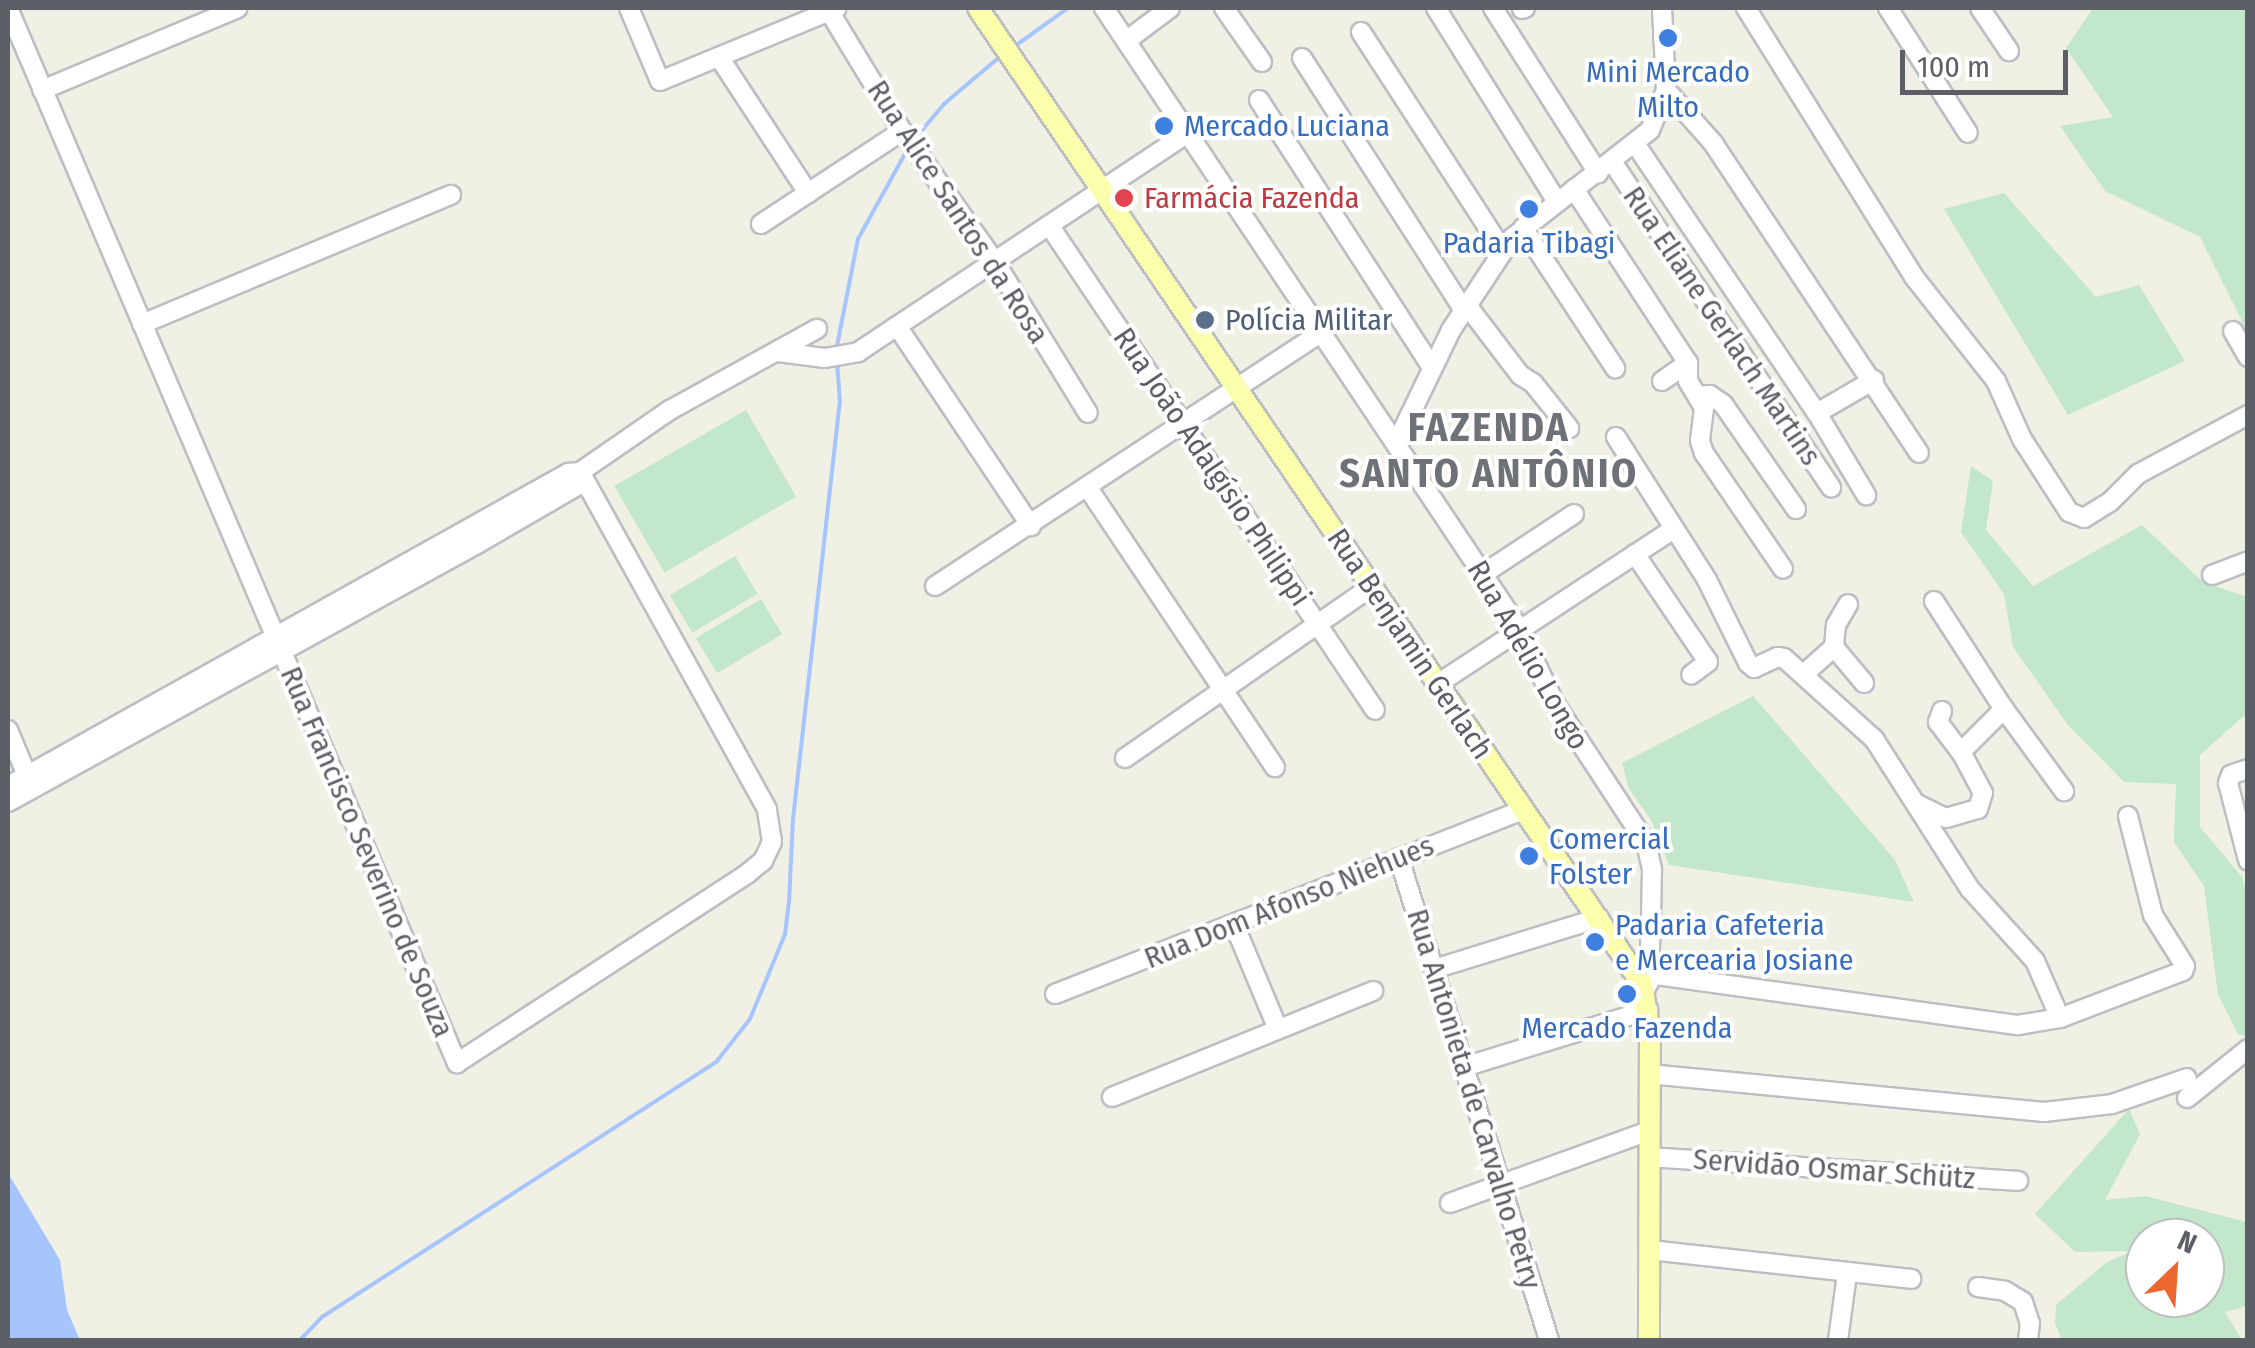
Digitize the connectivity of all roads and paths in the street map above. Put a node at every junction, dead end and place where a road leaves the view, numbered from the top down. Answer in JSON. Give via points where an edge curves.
{"nodes":[{"id":1,"x":8,"y":8,"type":"edge"},
{"id":2,"x":238,"y":8,"type":"edge"},
{"id":3,"x":629,"y":8,"type":"edge"},
{"id":4,"x":978,"y":8,"type":"edge"},
{"id":5,"x":1104,"y":8,"type":"edge"},
{"id":6,"x":1170,"y":8,"type":"edge"},
{"id":7,"x":1224,"y":8,"type":"edge"},
{"id":8,"x":1436,"y":8,"type":"edge"},
{"id":9,"x":1493,"y":8,"type":"edge"},
{"id":10,"x":1746,"y":8,"type":"edge"},
{"id":11,"x":1888,"y":8,"type":"edge"},
{"id":12,"x":1980,"y":8,"type":"edge"},
{"id":13,"x":833,"y":9,"type":"edge"},
{"id":14,"x":1664,"y":9,"type":"edge"},
{"id":15,"x":1361,"y":32,"type":"dead end"},
{"id":16,"x":1126,"y":41,"type":"junction"},
{"id":17,"x":2009,"y":51,"type":"dead end"},
{"id":18,"x":719,"y":57,"type":"junction"},
{"id":19,"x":1302,"y":58,"type":"dead end"},
{"id":20,"x":1262,"y":62,"type":"dead end"},
{"id":21,"x":42,"y":90,"type":"junction"},
{"id":22,"x":1666,"y":90,"type":"junction"},
{"id":23,"x":1259,"y":100,"type":"dead end"},
{"id":24,"x":902,"y":131,"type":"junction"},
{"id":25,"x":1187,"y":132,"type":"junction"},
{"id":26,"x":1968,"y":133,"type":"dead end"},
{"id":27,"x":1636,"y":146,"type":"junction"},
{"id":28,"x":1605,"y":168,"type":"junction"},
{"id":29,"x":1104,"y":188,"type":"junction"},
{"id":30,"x":1574,"y":189,"type":"junction"},
{"id":31,"x":808,"y":193,"type":"junction"},
{"id":32,"x":451,"y":195,"type":"dead end"},
{"id":33,"x":1557,"y":202,"type":"junction"},
{"id":34,"x":761,"y":224,"type":"dead end"},
{"id":35,"x":1049,"y":225,"type":"junction"},
{"id":36,"x":1523,"y":228,"type":"junction"},
{"id":37,"x":1503,"y":251,"type":"junction"},
{"id":38,"x":994,"y":262,"type":"junction"},
{"id":39,"x":1464,"y":306,"type":"junction"},
{"id":40,"x":142,"y":324,"type":"junction"},
{"id":41,"x":898,"y":326,"type":"junction"},
{"id":42,"x":817,"y":329,"type":"dead end"},
{"id":43,"x":2233,"y":331,"type":"dead end"},
{"id":44,"x":1321,"y":332,"type":"junction"},
{"id":45,"x":778,"y":352,"type":"junction"},
{"id":46,"x":2248,"y":357,"type":"edge"},
{"id":47,"x":1688,"y":363,"type":"junction"},
{"id":48,"x":1432,"y":366,"type":"junction"},
{"id":49,"x":1615,"y":368,"type":"dead end"},
{"id":50,"x":1874,"y":380,"type":"junction"},
{"id":51,"x":1662,"y":381,"type":"dead end"},
{"id":52,"x":1238,"y":388,"type":"junction"},
{"id":53,"x":1700,"y":396,"type":"junction"},
{"id":54,"x":1088,"y":413,"type":"dead end"},
{"id":55,"x":1817,"y":413,"type":"junction"},
{"id":56,"x":2248,"y":415,"type":"edge"},
{"id":57,"x":1183,"y":424,"type":"junction"},
{"id":58,"x":1569,"y":428,"type":"dead end"},
{"id":59,"x":1616,"y":438,"type":"dead end"},
{"id":60,"x":1396,"y":444,"type":"junction"},
{"id":61,"x":1918,"y":453,"type":"dead end"},
{"id":62,"x":580,"y":472,"type":"junction"},
{"id":63,"x":1088,"y":488,"type":"junction"},
{"id":64,"x":1830,"y":488,"type":"dead end"},
{"id":65,"x":1866,"y":496,"type":"dead end"},
{"id":66,"x":1796,"y":509,"type":"dead end"},
{"id":67,"x":1574,"y":514,"type":"dead end"},
{"id":68,"x":1031,"y":526,"type":"junction"},
{"id":69,"x":1672,"y":530,"type":"junction"},
{"id":70,"x":1635,"y":554,"type":"junction"},
{"id":71,"x":2248,"y":562,"type":"edge"},
{"id":72,"x":1783,"y":569,"type":"dead end"},
{"id":73,"x":1483,"y":574,"type":"junction"},
{"id":74,"x":2212,"y":575,"type":"dead end"},
{"id":75,"x":935,"y":586,"type":"dead end"},
{"id":76,"x":1371,"y":587,"type":"junction"},
{"id":77,"x":1934,"y":601,"type":"dead end"},
{"id":78,"x":1848,"y":604,"type":"dead end"},
{"id":79,"x":1317,"y":624,"type":"junction"},
{"id":80,"x":1520,"y":630,"type":"junction"},
{"id":81,"x":278,"y":642,"type":"junction"},
{"id":82,"x":1834,"y":647,"type":"junction"},
{"id":83,"x":1804,"y":674,"type":"junction"},
{"id":84,"x":1691,"y":675,"type":"dead end"},
{"id":85,"x":1864,"y":684,"type":"dead end"},
{"id":86,"x":1436,"y":685,"type":"junction"},
{"id":87,"x":1223,"y":690,"type":"junction"},
{"id":88,"x":1375,"y":710,"type":"dead end"},
{"id":89,"x":2004,"y":710,"type":"junction"},
{"id":90,"x":1942,"y":711,"type":"dead end"},
{"id":91,"x":8,"y":730,"type":"edge"},
{"id":92,"x":1961,"y":752,"type":"junction"},
{"id":93,"x":1125,"y":758,"type":"dead end"},
{"id":94,"x":1275,"y":767,"type":"dead end"},
{"id":95,"x":2248,"y":769,"type":"edge"},
{"id":96,"x":29,"y":782,"type":"junction"},
{"id":97,"x":8,"y":786,"type":"edge"},
{"id":98,"x":2064,"y":791,"type":"dead end"},
{"id":99,"x":1908,"y":798,"type":"junction"},
{"id":100,"x":8,"y":802,"type":"edge"},
{"id":101,"x":1523,"y":810,"type":"junction"},
{"id":102,"x":2128,"y":816,"type":"dead end"},
{"id":103,"x":1399,"y":858,"type":"junction"},
{"id":104,"x":2248,"y":860,"type":"edge"},
{"id":105,"x":1599,"y":918,"type":"junction"},
{"id":106,"x":1234,"y":924,"type":"junction"},
{"id":107,"x":1434,"y":969,"type":"junction"},
{"id":108,"x":1645,"y":988,"type":"junction"},
{"id":109,"x":1373,"y":990,"type":"dead end"},
{"id":110,"x":1055,"y":994,"type":"dead end"},
{"id":111,"x":2060,"y":1018,"type":"junction"},
{"id":112,"x":1278,"y":1029,"type":"junction"},
{"id":113,"x":2248,"y":1049,"type":"edge"},
{"id":114,"x":1464,"y":1067,"type":"junction"},
{"id":115,"x":1649,"y":1074,"type":"junction"},
{"id":116,"x":2187,"y":1078,"type":"dead end"},
{"id":117,"x":1112,"y":1096,"type":"dead end"},
{"id":118,"x":2187,"y":1098,"type":"dead end"},
{"id":119,"x":1649,"y":1131,"type":"junction"},
{"id":120,"x":1649,"y":1157,"type":"junction"},
{"id":121,"x":2018,"y":1180,"type":"dead end"},
{"id":122,"x":1500,"y":1183,"type":"junction"},
{"id":123,"x":1450,"y":1204,"type":"dead end"},
{"id":124,"x":1650,"y":1250,"type":"junction"},
{"id":125,"x":1847,"y":1274,"type":"junction"},
{"id":126,"x":1911,"y":1280,"type":"dead end"},
{"id":127,"x":1978,"y":1288,"type":"dead end"},
{"id":128,"x":1550,"y":1340,"type":"edge"},
{"id":129,"x":1649,"y":1340,"type":"edge"},
{"id":130,"x":1838,"y":1340,"type":"edge"},
{"id":131,"x":2028,"y":1340,"type":"edge"}],
"edges":[{"from":1,"to":21,"type":"street","name":"Rua Francisco Severino de Souza"},
{"from":2,"to":21,"type":"street"},
{"from":3,"to":18,"type":"street","via":[[660,81]]},
{"from":4,"to":29,"type":"main road","name":"Rua Benjamin Gerlach"},
{"from":5,"to":16,"type":"street","name":"Rua Adélio Longo"},
{"from":6,"to":16,"type":"street"},
{"from":7,"to":20,"type":"street"},
{"from":8,"to":33,"type":"street"},
{"from":9,"to":28,"type":"street","name":"Rua Eliane Gerlach Martins"},
{"from":10,"to":56,"type":"street","via":[[1914,277],[1996,381],[2061,503],[2084,518],[2138,474]]},
{"from":11,"to":26,"type":"street"},
{"from":12,"to":17,"type":"street"},
{"from":13,"to":18,"type":"street"},
{"from":13,"to":24,"type":"street","name":"Rua Alice Santos da Rosa"},
{"from":14,"to":22,"type":"street"},
{"from":15,"to":37,"type":"street"},
{"from":16,"to":25,"type":"street","name":"Rua Adélio Longo"},
{"from":18,"to":31,"type":"street"},
{"from":19,"to":39,"type":"street"},
{"from":21,"to":40,"type":"street","name":"Rua Francisco Severino de Souza"},
{"from":22,"to":27,"type":"street","via":[[1656,120]]},
{"from":22,"to":50,"type":"street","via":[[1713,144]]},
{"from":23,"to":48,"type":"street"},
{"from":24,"to":31,"type":"street"},
{"from":24,"to":38,"type":"street","name":"Rua Alice Santos da Rosa"},
{"from":25,"to":29,"type":"street"},
{"from":25,"to":44,"type":"street","name":"Rua Adélio Longo"},
{"from":27,"to":28,"type":"street"},
{"from":27,"to":55,"type":"street"},
{"from":28,"to":30,"type":"street"},
{"from":28,"to":64,"type":"street","name":"Rua Eliane Gerlach Martins"},
{"from":29,"to":35,"type":"street"},
{"from":29,"to":52,"type":"main road","name":"Rua Benjamin Gerlach"},
{"from":30,"to":33,"type":"street"},
{"from":30,"to":47,"type":"street"},
{"from":31,"to":34,"type":"street"},
{"from":32,"to":40,"type":"street"},
{"from":33,"to":36,"type":"street"},
{"from":35,"to":38,"type":"street"},
{"from":35,"to":57,"type":"street","name":"Rua João Adalgísio Philippi"},
{"from":36,"to":37,"type":"street"},
{"from":36,"to":49,"type":"street"},
{"from":37,"to":39,"type":"street"},
{"from":38,"to":41,"type":"street"},
{"from":38,"to":54,"type":"street","name":"Rua Alice Santos da Rosa"},
{"from":39,"to":48,"type":"street"},
{"from":39,"to":58,"type":"street"},
{"from":40,"to":81,"type":"street","name":"Rua Francisco Severino de Souza"},
{"from":41,"to":45,"type":"street","via":[[840,357]]},
{"from":41,"to":68,"type":"street"},
{"from":42,"to":45,"type":"street"},
{"from":43,"to":46,"type":"street"},
{"from":44,"to":52,"type":"street"},
{"from":44,"to":60,"type":"street","name":"Rua Adélio Longo"},
{"from":45,"to":62,"type":"street","via":[[670,410]]},
{"from":47,"to":51,"type":"street"},
{"from":47,"to":53,"type":"street","via":[[1688,381]]},
{"from":48,"to":60,"type":"street"},
{"from":50,"to":55,"type":"street"},
{"from":50,"to":61,"type":"street"},
{"from":52,"to":57,"type":"street"},
{"from":52,"to":76,"type":"main road","name":"Rua Benjamin Gerlach"},
{"from":53,"to":66,"type":"street","via":[[1723,404]]},
{"from":53,"to":72,"type":"street","via":[[1704,453]]},
{"from":55,"to":65,"type":"street"},
{"from":57,"to":63,"type":"street"},
{"from":57,"to":79,"type":"street","name":"Rua João Adalgísio Philippi"},
{"from":59,"to":69,"type":"street"},
{"from":60,"to":73,"type":"street","name":"Rua Adélio Longo"},
{"from":62,"to":81,"type":"street","via":[[568,473],[474,538]]},
{"from":62,"to":81,"type":"street","name":"Rua Francisco Severino de Souza","via":[[767,810],[772,842],[748,873],[457,1062]]},
{"from":63,"to":68,"type":"street"},
{"from":63,"to":87,"type":"street"},
{"from":67,"to":73,"type":"street"},
{"from":68,"to":75,"type":"street"},
{"from":69,"to":70,"type":"street"},
{"from":69,"to":83,"type":"street","via":[[1754,668],[1778,656]]},
{"from":70,"to":80,"type":"street"},
{"from":70,"to":84,"type":"street","via":[[1708,662]]},
{"from":71,"to":74,"type":"street"},
{"from":73,"to":80,"type":"street","name":"Rua Adélio Longo"},
{"from":76,"to":79,"type":"street"},
{"from":76,"to":86,"type":"main road","name":"Rua Benjamin Gerlach"},
{"from":77,"to":89,"type":"street"},
{"from":78,"to":82,"type":"street"},
{"from":79,"to":87,"type":"street"},
{"from":79,"to":88,"type":"street","name":"Rua João Adalgísio Philippi"},
{"from":80,"to":86,"type":"street"},
{"from":80,"to":108,"type":"street","name":"Rua Adélio Longo","via":[[1580,746],[1646,843],[1652,870]]},
{"from":81,"to":96,"type":"street"},
{"from":82,"to":83,"type":"street"},
{"from":82,"to":85,"type":"street"},
{"from":83,"to":99,"type":"street","via":[[1874,739]]},
{"from":86,"to":101,"type":"main road","name":"Rua Benjamin Gerlach"},
{"from":87,"to":93,"type":"street"},
{"from":87,"to":94,"type":"street"},
{"from":89,"to":92,"type":"street"},
{"from":89,"to":98,"type":"street"},
{"from":90,"to":92,"type":"street","via":[[1938,722]]},
{"from":91,"to":96,"type":"street"},
{"from":92,"to":99,"type":"street","via":[[1984,793],[1978,809],[1946,818]]},
{"from":95,"to":104,"type":"street","via":[[2230,775],[2228,783]]},
{"from":96,"to":97,"type":"street"},
{"from":96,"to":100,"type":"street"},
{"from":99,"to":111,"type":"street","via":[[1970,890],[2035,961]]},
{"from":101,"to":103,"type":"street","name":"Rua Dom Afonso Niehues"},
{"from":101,"to":105,"type":"main road","name":"Rua Benjamin Gerlach"},
{"from":102,"to":111,"type":"street","via":[[2153,915],[2185,966]]},
{"from":103,"to":106,"type":"street","name":"Rua Dom Afonso Niehues"},
{"from":103,"to":107,"type":"street","name":"Rua Antonieta de Carvalho Petry"},
{"from":105,"to":107,"type":"street"},
{"from":105,"to":108,"type":"main road","name":"Rua Benjamin Gerlach"},
{"from":106,"to":110,"type":"street","name":"Rua Dom Afonso Niehues"},
{"from":106,"to":112,"type":"street"},
{"from":107,"to":114,"type":"street","name":"Rua Antonieta de Carvalho Petry"},
{"from":108,"to":111,"type":"street","via":[[2018,1026]]},
{"from":108,"to":114,"type":"street"},
{"from":108,"to":115,"type":"main road"},
{"from":109,"to":112,"type":"street"},
{"from":112,"to":117,"type":"street"},
{"from":113,"to":118,"type":"street"},
{"from":114,"to":122,"type":"street","name":"Rua Antonieta de Carvalho Petry"},
{"from":115,"to":116,"type":"street","via":[[2044,1112],[2112,1104]]},
{"from":115,"to":119,"type":"main road"},
{"from":119,"to":120,"type":"main road"},
{"from":119,"to":122,"type":"street"},
{"from":120,"to":121,"type":"street","name":"Servidão Osmar Schütz"},
{"from":120,"to":124,"type":"main road"},
{"from":122,"to":123,"type":"street"},
{"from":122,"to":128,"type":"street","name":"Rua Antonieta de Carvalho Petry"},
{"from":124,"to":125,"type":"street"},
{"from":124,"to":129,"type":"main road"},
{"from":125,"to":126,"type":"street"},
{"from":125,"to":130,"type":"street"},
{"from":127,"to":131,"type":"street","via":[[2022,1302]]}]}
